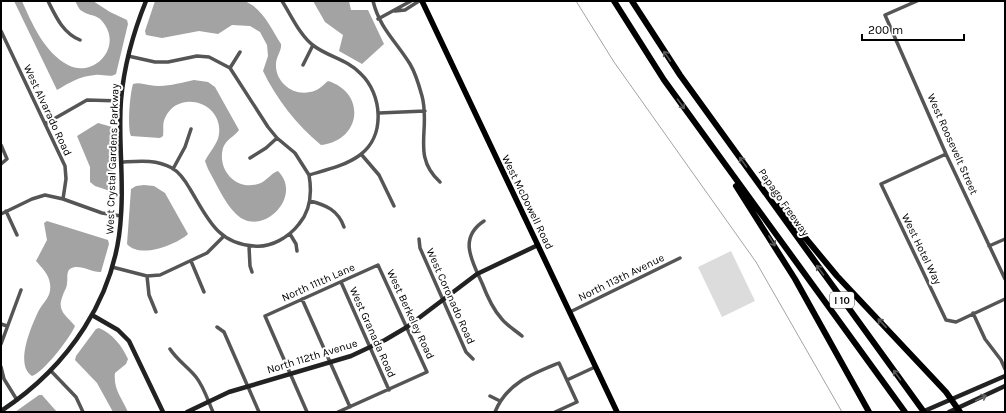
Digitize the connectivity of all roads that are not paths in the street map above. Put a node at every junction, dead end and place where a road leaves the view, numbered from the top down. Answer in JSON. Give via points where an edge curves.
{"nodes":[{"id":1,"x":48,"y":1,"type":"edge"},
{"id":2,"x":145,"y":1,"type":"edge"},
{"id":3,"x":282,"y":1,"type":"edge"},
{"id":4,"x":373,"y":1,"type":"edge"},
{"id":5,"x":411,"y":1,"type":"edge"},
{"id":6,"x":419,"y":1,"type":"edge"},
{"id":7,"x":422,"y":1,"type":"edge"},
{"id":8,"x":614,"y":1,"type":"edge"},
{"id":9,"x":917,"y":1,"type":"edge"},
{"id":10,"x":634,"y":3,"type":"edge"},
{"id":11,"x":395,"y":11,"type":"junction"},
{"id":12,"x":378,"y":19,"type":"junction"},
{"id":13,"x":1,"y":31,"type":"edge"},
{"id":14,"x":80,"y":40,"type":"dead end"},
{"id":15,"x":313,"y":45,"type":"junction"},
{"id":16,"x":240,"y":52,"type":"dead end"},
{"id":17,"x":128,"y":56,"type":"junction"},
{"id":18,"x":303,"y":65,"type":"dead end"},
{"id":19,"x":230,"y":68,"type":"junction"},
{"id":20,"x":121,"y":101,"type":"junction"},
{"id":21,"x":425,"y":112,"type":"junction"},
{"id":22,"x":379,"y":113,"type":"junction"},
{"id":23,"x":45,"y":124,"type":"junction"},
{"id":24,"x":191,"y":129,"type":"dead end"},
{"id":25,"x":277,"y":138,"type":"junction"},
{"id":26,"x":1,"y":145,"type":"edge"},
{"id":27,"x":361,"y":154,"type":"junction"},
{"id":28,"x":946,"y":154,"type":"junction"},
{"id":29,"x":250,"y":158,"type":"dead end"},
{"id":30,"x":722,"y":161,"type":"junction"},
{"id":31,"x":122,"y":162,"type":"junction"},
{"id":32,"x":1,"y":164,"type":"edge"},
{"id":33,"x":173,"y":168,"type":"junction"},
{"id":34,"x":308,"y":175,"type":"junction"},
{"id":35,"x":440,"y":182,"type":"dead end"},
{"id":36,"x":766,"y":194,"type":"junction"},
{"id":37,"x":63,"y":199,"type":"junction"},
{"id":38,"x":310,"y":201,"type":"junction"},
{"id":39,"x":394,"y":206,"type":"dead end"},
{"id":40,"x":6,"y":211,"type":"junction"},
{"id":41,"x":1,"y":214,"type":"edge"},
{"id":42,"x":121,"y":216,"type":"junction"},
{"id":43,"x":484,"y":221,"type":"dead end"},
{"id":44,"x":344,"y":227,"type":"dead end"},
{"id":45,"x":290,"y":234,"type":"junction"},
{"id":46,"x":17,"y":235,"type":"dead end"},
{"id":47,"x":223,"y":237,"type":"junction"},
{"id":48,"x":419,"y":238,"type":"dead end"},
{"id":49,"x":1005,"y":239,"type":"edge"},
{"id":50,"x":538,"y":245,"type":"junction"},
{"id":51,"x":249,"y":246,"type":"junction"},
{"id":52,"x":989,"y":246,"type":"junction"},
{"id":53,"x":297,"y":251,"type":"dead end"},
{"id":54,"x":680,"y":258,"type":"dead end"},
{"id":55,"x":191,"y":261,"type":"junction"},
{"id":56,"x":378,"y":265,"type":"joint"},
{"id":57,"x":112,"y":267,"type":"junction"},
{"id":58,"x":252,"y":272,"type":"dead end"},
{"id":59,"x":477,"y":274,"type":"junction"},
{"id":60,"x":147,"y":276,"type":"junction"},
{"id":61,"x":1005,"y":279,"type":"edge"},
{"id":62,"x":341,"y":282,"type":"junction"},
{"id":63,"x":21,"y":290,"type":"dead end"},
{"id":64,"x":204,"y":292,"type":"dead end"},
{"id":65,"x":302,"y":299,"type":"junction"},
{"id":66,"x":1005,"y":299,"type":"edge"},
{"id":67,"x":443,"y":300,"type":"junction"},
{"id":68,"x":156,"y":312,"type":"dead end"},
{"id":69,"x":570,"y":312,"type":"junction"},
{"id":70,"x":973,"y":314,"type":"junction"},
{"id":71,"x":92,"y":315,"type":"junction"},
{"id":72,"x":1,"y":324,"type":"edge"},
{"id":73,"x":7,"y":326,"type":"junction"},
{"id":74,"x":217,"y":327,"type":"dead end"},
{"id":75,"x":407,"y":327,"type":"junction"},
{"id":76,"x":522,"y":336,"type":"dead end"},
{"id":77,"x":1,"y":344,"type":"edge"},
{"id":78,"x":370,"y":347,"type":"junction"},
{"id":79,"x":170,"y":349,"type":"dead end"},
{"id":80,"x":473,"y":359,"type":"dead end"},
{"id":81,"x":330,"y":362,"type":"junction"},
{"id":82,"x":1,"y":367,"type":"edge"},
{"id":83,"x":596,"y":367,"type":"junction"},
{"id":84,"x":1005,"y":369,"type":"edge"},
{"id":85,"x":51,"y":371,"type":"junction"},
{"id":86,"x":290,"y":373,"type":"junction"},
{"id":87,"x":1005,"y":376,"type":"edge"},
{"id":88,"x":567,"y":380,"type":"junction"},
{"id":89,"x":248,"y":386,"type":"junction"},
{"id":90,"x":1005,"y":386,"type":"edge"},
{"id":91,"x":389,"y":390,"type":"junction"},
{"id":92,"x":490,"y":396,"type":"dead end"},
{"id":93,"x":951,"y":399,"type":"junction"},
{"id":94,"x":17,"y":400,"type":"junction"},
{"id":95,"x":209,"y":402,"type":"junction"},
{"id":96,"x":500,"y":402,"type":"junction"},
{"id":97,"x":350,"y":407,"type":"junction"},
{"id":98,"x":922,"y":410,"type":"edge"},
{"id":99,"x":958,"y":410,"type":"edge"},
{"id":100,"x":1,"y":411,"type":"edge"},
{"id":101,"x":83,"y":412,"type":"edge"},
{"id":102,"x":163,"y":412,"type":"edge"},
{"id":103,"x":187,"y":412,"type":"edge"},
{"id":104,"x":213,"y":412,"type":"edge"},
{"id":105,"x":259,"y":412,"type":"edge"},
{"id":106,"x":307,"y":412,"type":"edge"},
{"id":107,"x":338,"y":412,"type":"edge"},
{"id":108,"x":496,"y":412,"type":"edge"},
{"id":109,"x":555,"y":412,"type":"edge"},
{"id":110,"x":617,"y":412,"type":"edge"},
{"id":111,"x":869,"y":412,"type":"edge"},
{"id":112,"x":905,"y":412,"type":"edge"},
{"id":113,"x":949,"y":412,"type":"edge"}],
"edges":[{"from":1,"to":14,"type":"street","via":[[61,25],[71,36]]},
{"from":2,"to":17,"type":"street","name":"West Crystal Gardens Parkway"},
{"from":3,"to":15,"type":"street"},
{"from":4,"to":12,"type":"street"},
{"from":5,"to":11,"type":"street"},
{"from":6,"to":11,"type":"street","via":[[405,10]]},
{"from":7,"to":50,"type":"main road","name":"West McDowell Road"},
{"from":8,"to":30,"type":"highway","number":"I 10","one_way":true,"via":[[664,80]]},
{"from":9,"to":28,"type":"street","name":"West Roosevelt Street","via":[[885,15]]},
{"from":36,"to":10,"type":"highway","name":"Papago Freeway","number":"I 10","one_way":true,"via":[[680,75]]},
{"from":11,"to":12,"type":"street"},
{"from":12,"to":21,"type":"street","via":[[414,72]]},
{"from":13,"to":23,"type":"street","name":"West Alvarado Road"},
{"from":15,"to":18,"type":"street"},
{"from":15,"to":22,"type":"street","via":[[350,64],[361,73],[374,91]]},
{"from":16,"to":19,"type":"street"},
{"from":17,"to":19,"type":"street","via":[[155,62],[197,56],[209,57]]},
{"from":17,"to":20,"type":"street","name":"West Crystal Gardens Parkway"},
{"from":19,"to":25,"type":"street","via":[[242,84],[256,112]]},
{"from":20,"to":23,"type":"street","via":[[87,100]]},
{"from":20,"to":31,"type":"street","name":"West Crystal Gardens Parkway"},
{"from":21,"to":22,"type":"street"},
{"from":21,"to":35,"type":"street","via":[[423,154],[433,176]]},
{"from":22,"to":27,"type":"street","via":[[376,132]]},
{"from":23,"to":37,"type":"street","name":"West Alvarado Road","via":[[65,166]]},
{"from":24,"to":33,"type":"street","via":[[185,147]]},
{"from":25,"to":29,"type":"street"},
{"from":25,"to":34,"type":"street","via":[[295,153]]},
{"from":26,"to":32,"type":"street","via":[[7,159]]},
{"from":27,"to":34,"type":"street","via":[[346,163]]},
{"from":27,"to":39,"type":"street","via":[[379,175]]},
{"from":28,"to":52,"type":"street","name":"West Roosevelt Street"},
{"from":28,"to":70,"type":"street","name":"West Hotel Way","via":[[881,184],[944,317],[956,322]]},
{"from":30,"to":111,"type":"highway","one_way":true,"via":[[795,278]]},
{"from":30,"to":112,"type":"highway","number":"I 10"},
{"from":31,"to":33,"type":"street","via":[[158,162]]},
{"from":31,"to":42,"type":"street","name":"West Crystal Gardens Parkway"},
{"from":33,"to":47,"type":"street","via":[[188,186],[211,225]]},
{"from":34,"to":38,"type":"street"},
{"from":93,"to":36,"type":"highway","one_way":true,"via":[[837,276],[781,208]]},
{"from":98,"to":36,"type":"highway","name":"Papago Freeway","number":"I 10","one_way":true},
{"from":37,"to":40,"type":"street","via":[[45,196]]},
{"from":37,"to":42,"type":"street","via":[[94,211]]},
{"from":38,"to":44,"type":"street","via":[[331,208],[341,219]]},
{"from":38,"to":45,"type":"street","via":[[300,223]]},
{"from":40,"to":41,"type":"street"},
{"from":40,"to":46,"type":"street"},
{"from":42,"to":57,"type":"street","name":"West Crystal Gardens Parkway","via":[[120,235]]},
{"from":43,"to":59,"type":"street","via":[[472,232],[469,243]]},
{"from":45,"to":51,"type":"street","via":[[268,245]]},
{"from":45,"to":53,"type":"street"},
{"from":47,"to":51,"type":"street"},
{"from":47,"to":55,"type":"street","via":[[211,251]]},
{"from":48,"to":67,"type":"street","name":"West Coronado Road","via":[[420,248]]},
{"from":49,"to":52,"type":"street"},
{"from":50,"to":59,"type":"street","name":"North 112th Avenue"},
{"from":50,"to":69,"type":"main road","name":"West McDowell Road"},
{"from":51,"to":58,"type":"street"},
{"from":52,"to":61,"type":"street","name":"West Roosevelt Street"},
{"from":54,"to":69,"type":"street","name":"North 113th Avenue"},
{"from":55,"to":60,"type":"street","via":[[160,275]]},
{"from":55,"to":64,"type":"street"},
{"from":56,"to":62,"type":"street","name":"North 111th Lane"},
{"from":56,"to":75,"type":"street","name":"West Berkeley Road"},
{"from":57,"to":60,"type":"street"},
{"from":57,"to":71,"type":"street","name":"West Crystal Gardens Parkway"},
{"from":59,"to":67,"type":"street","name":"North 112th Avenue"},
{"from":59,"to":76,"type":"street","via":[[501,319]]},
{"from":60,"to":68,"type":"street","via":[[148,295]]},
{"from":62,"to":65,"type":"street","name":"North 111th Lane"},
{"from":62,"to":78,"type":"street","name":"West Granada Road"},
{"from":63,"to":73,"type":"street"},
{"from":65,"to":81,"type":"street"},
{"from":65,"to":86,"type":"street","name":"North 111th Lane","via":[[265,316]]},
{"from":66,"to":70,"type":"street"},
{"from":67,"to":75,"type":"street","name":"North 112th Avenue"},
{"from":67,"to":80,"type":"street","name":"West Coronado Road","via":[[466,352]]},
{"from":69,"to":83,"type":"main road","name":"West McDowell Road"},
{"from":70,"to":84,"type":"street","via":[[985,339]]},
{"from":71,"to":85,"type":"street","name":"West Crystal Gardens Parkway","via":[[70,349]]},
{"from":71,"to":102,"type":"street","via":[[118,330],[129,342]]},
{"from":72,"to":73,"type":"street"},
{"from":73,"to":77,"type":"street"},
{"from":74,"to":89,"type":"street","via":[[224,332]]},
{"from":75,"to":78,"type":"street","name":"North 112th Avenue"},
{"from":75,"to":91,"type":"street","name":"West Berkeley Road","via":[[427,372]]},
{"from":78,"to":81,"type":"street","name":"North 112th Avenue"},
{"from":78,"to":91,"type":"street","name":"West Granada Road"},
{"from":79,"to":95,"type":"street","via":[[198,379]]},
{"from":81,"to":86,"type":"street","name":"North 112th Avenue"},
{"from":81,"to":97,"type":"street"},
{"from":82,"to":94,"type":"street","via":[[4,379]]},
{"from":83,"to":88,"type":"street"},
{"from":83,"to":110,"type":"main road","name":"West McDowell Road"},
{"from":85,"to":94,"type":"street","name":"West Crystal Gardens Parkway"},
{"from":85,"to":101,"type":"street","via":[[76,397]]},
{"from":86,"to":89,"type":"street","name":"North 112th Avenue"},
{"from":86,"to":106,"type":"street"},
{"from":87,"to":93,"type":"street"},
{"from":88,"to":96,"type":"street","via":[[559,362],[522,380],[511,388]]},
{"from":88,"to":109,"type":"street","via":[[577,402]]},
{"from":89,"to":95,"type":"street","name":"North 112th Avenue"},
{"from":89,"to":105,"type":"street"},
{"from":99,"to":90,"type":"street","one_way":true},
{"from":91,"to":97,"type":"street"},
{"from":92,"to":96,"type":"street"},
{"from":93,"to":98,"type":"street"},
{"from":93,"to":99,"type":"highway"},
{"from":94,"to":100,"type":"street","name":"West Crystal Gardens Parkway"},
{"from":95,"to":103,"type":"street","name":"North 112th Avenue"},
{"from":95,"to":104,"type":"street"},
{"from":96,"to":108,"type":"street"},
{"from":97,"to":107,"type":"street"},
{"from":99,"to":113,"type":"street"}]}
